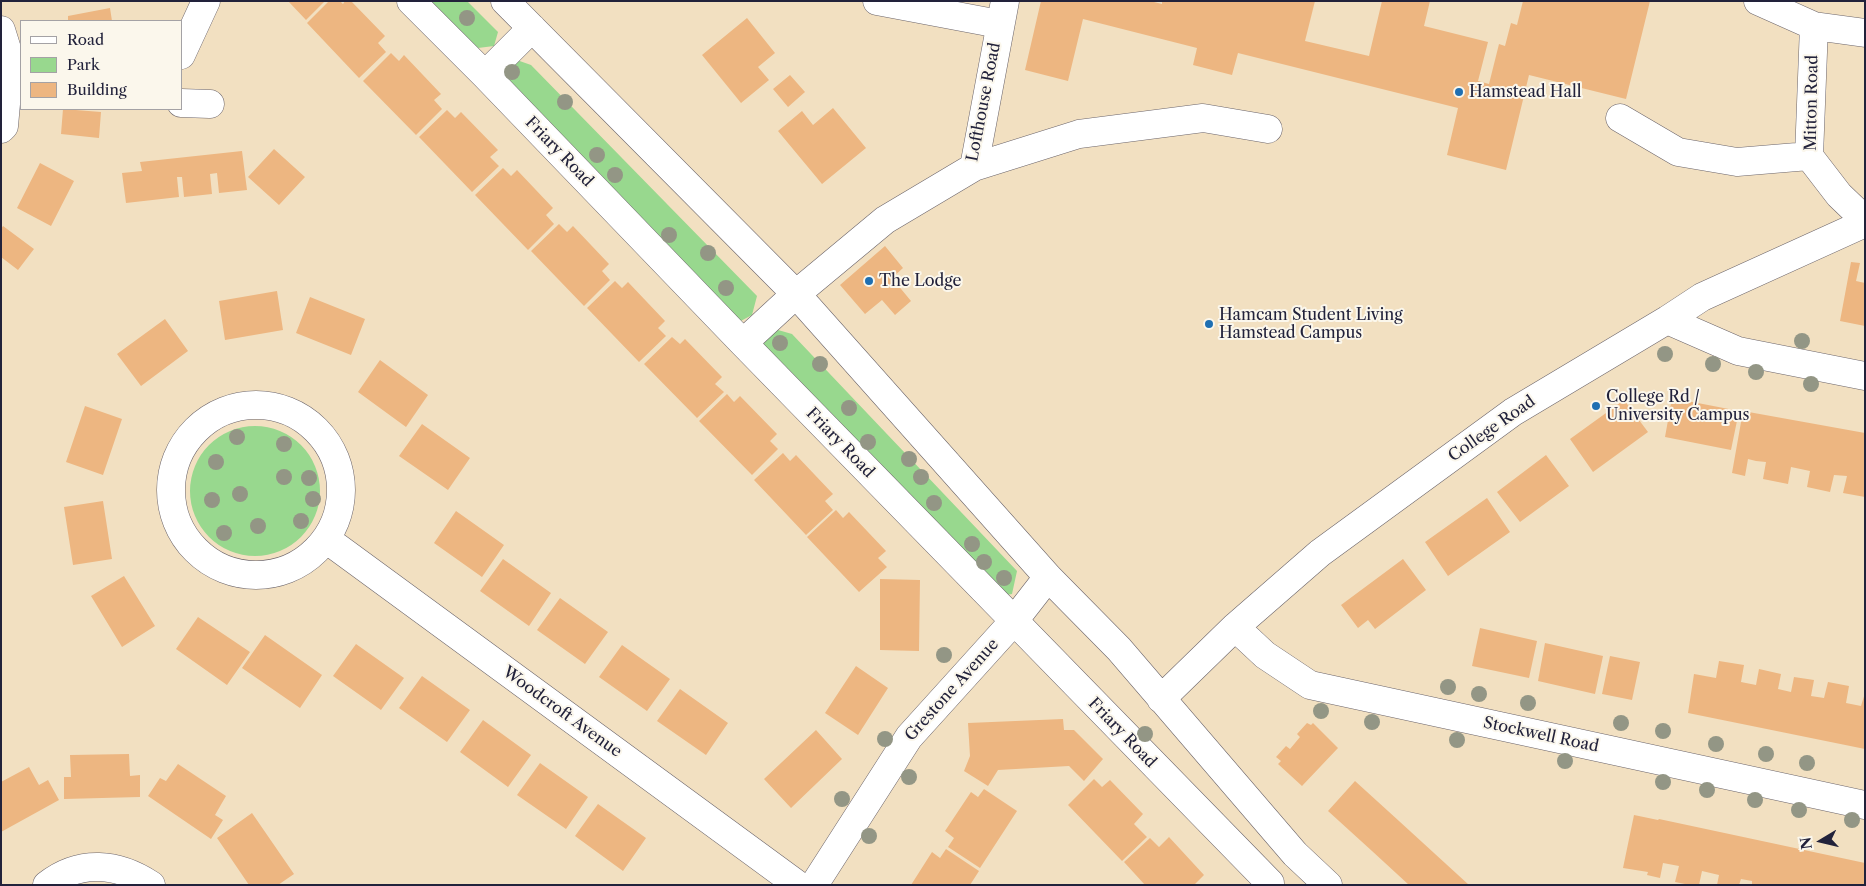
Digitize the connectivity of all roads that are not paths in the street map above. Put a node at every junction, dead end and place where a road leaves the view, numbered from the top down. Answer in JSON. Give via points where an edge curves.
{"nodes":[{"id":1,"x":206,"y":1,"type":"edge"},
{"id":2,"x":412,"y":1,"type":"edge"},
{"id":3,"x":505,"y":1,"type":"edge"},
{"id":4,"x":877,"y":1,"type":"edge"},
{"id":5,"x":1758,"y":1,"type":"edge"},
{"id":6,"x":1002,"y":13,"type":"edge"},
{"id":7,"x":1814,"y":26,"type":"junction"},
{"id":8,"x":532,"y":28,"type":"junction"},
{"id":9,"x":1,"y":30,"type":"edge"},
{"id":10,"x":1865,"y":33,"type":"edge"},
{"id":11,"x":182,"y":53,"type":"edge"},
{"id":12,"x":485,"y":75,"type":"junction"},
{"id":13,"x":182,"y":103,"type":"edge"},
{"id":14,"x":210,"y":104,"type":"dead end"},
{"id":15,"x":1620,"y":118,"type":"dead end"},
{"id":16,"x":1,"y":129,"type":"edge"},
{"id":17,"x":1268,"y":129,"type":"dead end"},
{"id":18,"x":1809,"y":156,"type":"junction"},
{"id":19,"x":974,"y":167,"type":"junction"},
{"id":20,"x":1865,"y":222,"type":"edge"},
{"id":21,"x":796,"y":294,"type":"junction"},
{"id":22,"x":1667,"y":320,"type":"junction"},
{"id":23,"x":743,"y":343,"type":"junction"},
{"id":24,"x":1865,"y":376,"type":"edge"},
{"id":25,"x":326,"y":539,"type":"junction"},
{"id":26,"x":1048,"y":577,"type":"junction"},
{"id":27,"x":1013,"y":622,"type":"junction"},
{"id":28,"x":1236,"y":627,"type":"junction"},
{"id":29,"x":1161,"y":699,"type":"junction"},
{"id":30,"x":1865,"y":805,"type":"edge"},
{"id":31,"x":1295,"y":854,"type":"junction"},
{"id":32,"x":1269,"y":884,"type":"edge"},
{"id":33,"x":47,"y":885,"type":"edge"},
{"id":34,"x":151,"y":885,"type":"edge"},
{"id":35,"x":798,"y":885,"type":"edge"},
{"id":36,"x":814,"y":885,"type":"edge"},
{"id":37,"x":1328,"y":885,"type":"edge"}],
"edges":[{"from":1,"to":11,"type":"street"},
{"from":2,"to":12,"type":"street","name":"Friary Road"},
{"from":3,"to":8,"type":"street"},
{"from":4,"to":6,"type":"street"},
{"from":5,"to":7,"type":"street"},
{"from":6,"to":19,"type":"street","name":"Lofthouse Road"},
{"from":7,"to":10,"type":"street"},
{"from":7,"to":18,"type":"street","name":"Mitton Road"},
{"from":8,"to":12,"type":"street"},
{"from":8,"to":21,"type":"street"},
{"from":9,"to":16,"type":"street","via":[[10,59],[4,126]]},
{"from":12,"to":23,"type":"street","name":"Friary Road"},
{"from":13,"to":14,"type":"street"},
{"from":15,"to":18,"type":"street","via":[[1678,152],[1737,162]]},
{"from":17,"to":19,"type":"street","via":[[1202,118],[1080,134]]},
{"from":18,"to":20,"type":"street","name":"Mitton Road"},
{"from":19,"to":21,"type":"street","name":"Lofthouse Road","via":[[886,220]]},
{"from":20,"to":22,"type":"street","name":"College Road","via":[[1702,297]]},
{"from":21,"to":23,"type":"street","name":"Lofthouse Road"},
{"from":21,"to":26,"type":"street"},
{"from":22,"to":24,"type":"street","via":[[1738,351]]},
{"from":22,"to":28,"type":"street","name":"College Road","via":[[1513,412],[1320,553]]},
{"from":23,"to":27,"type":"street","name":"Friary Road"},
{"from":25,"to":25,"type":"street","via":[[311,555],[273,573],[252,575],[231,571],[212,562],[182,532],[174,512],[171,491],[174,470],[181,450],[193,432],[210,418],[229,409],[249,405],[271,406],[291,412],[309,423],[335,457],[340,478],[341,499],[336,520]]},
{"from":25,"to":35,"type":"street","name":"Woodcroft Avenue"},
{"from":26,"to":27,"type":"street","name":"Grestone Avenue"},
{"from":26,"to":29,"type":"street","via":[[1119,649]]},
{"from":27,"to":32,"type":"street","name":"Friary Road"},
{"from":27,"to":36,"type":"street","name":"Grestone Avenue","via":[[909,736]]},
{"from":28,"to":29,"type":"street","name":"College Road"},
{"from":28,"to":30,"type":"street","name":"Stockwell Road","via":[[1265,655],[1310,684]]},
{"from":29,"to":31,"type":"street"},
{"from":31,"to":32,"type":"street"},
{"from":31,"to":37,"type":"street"},
{"from":33,"to":34,"type":"street","via":[[73,870],[94,866],[136,874]]}]}
